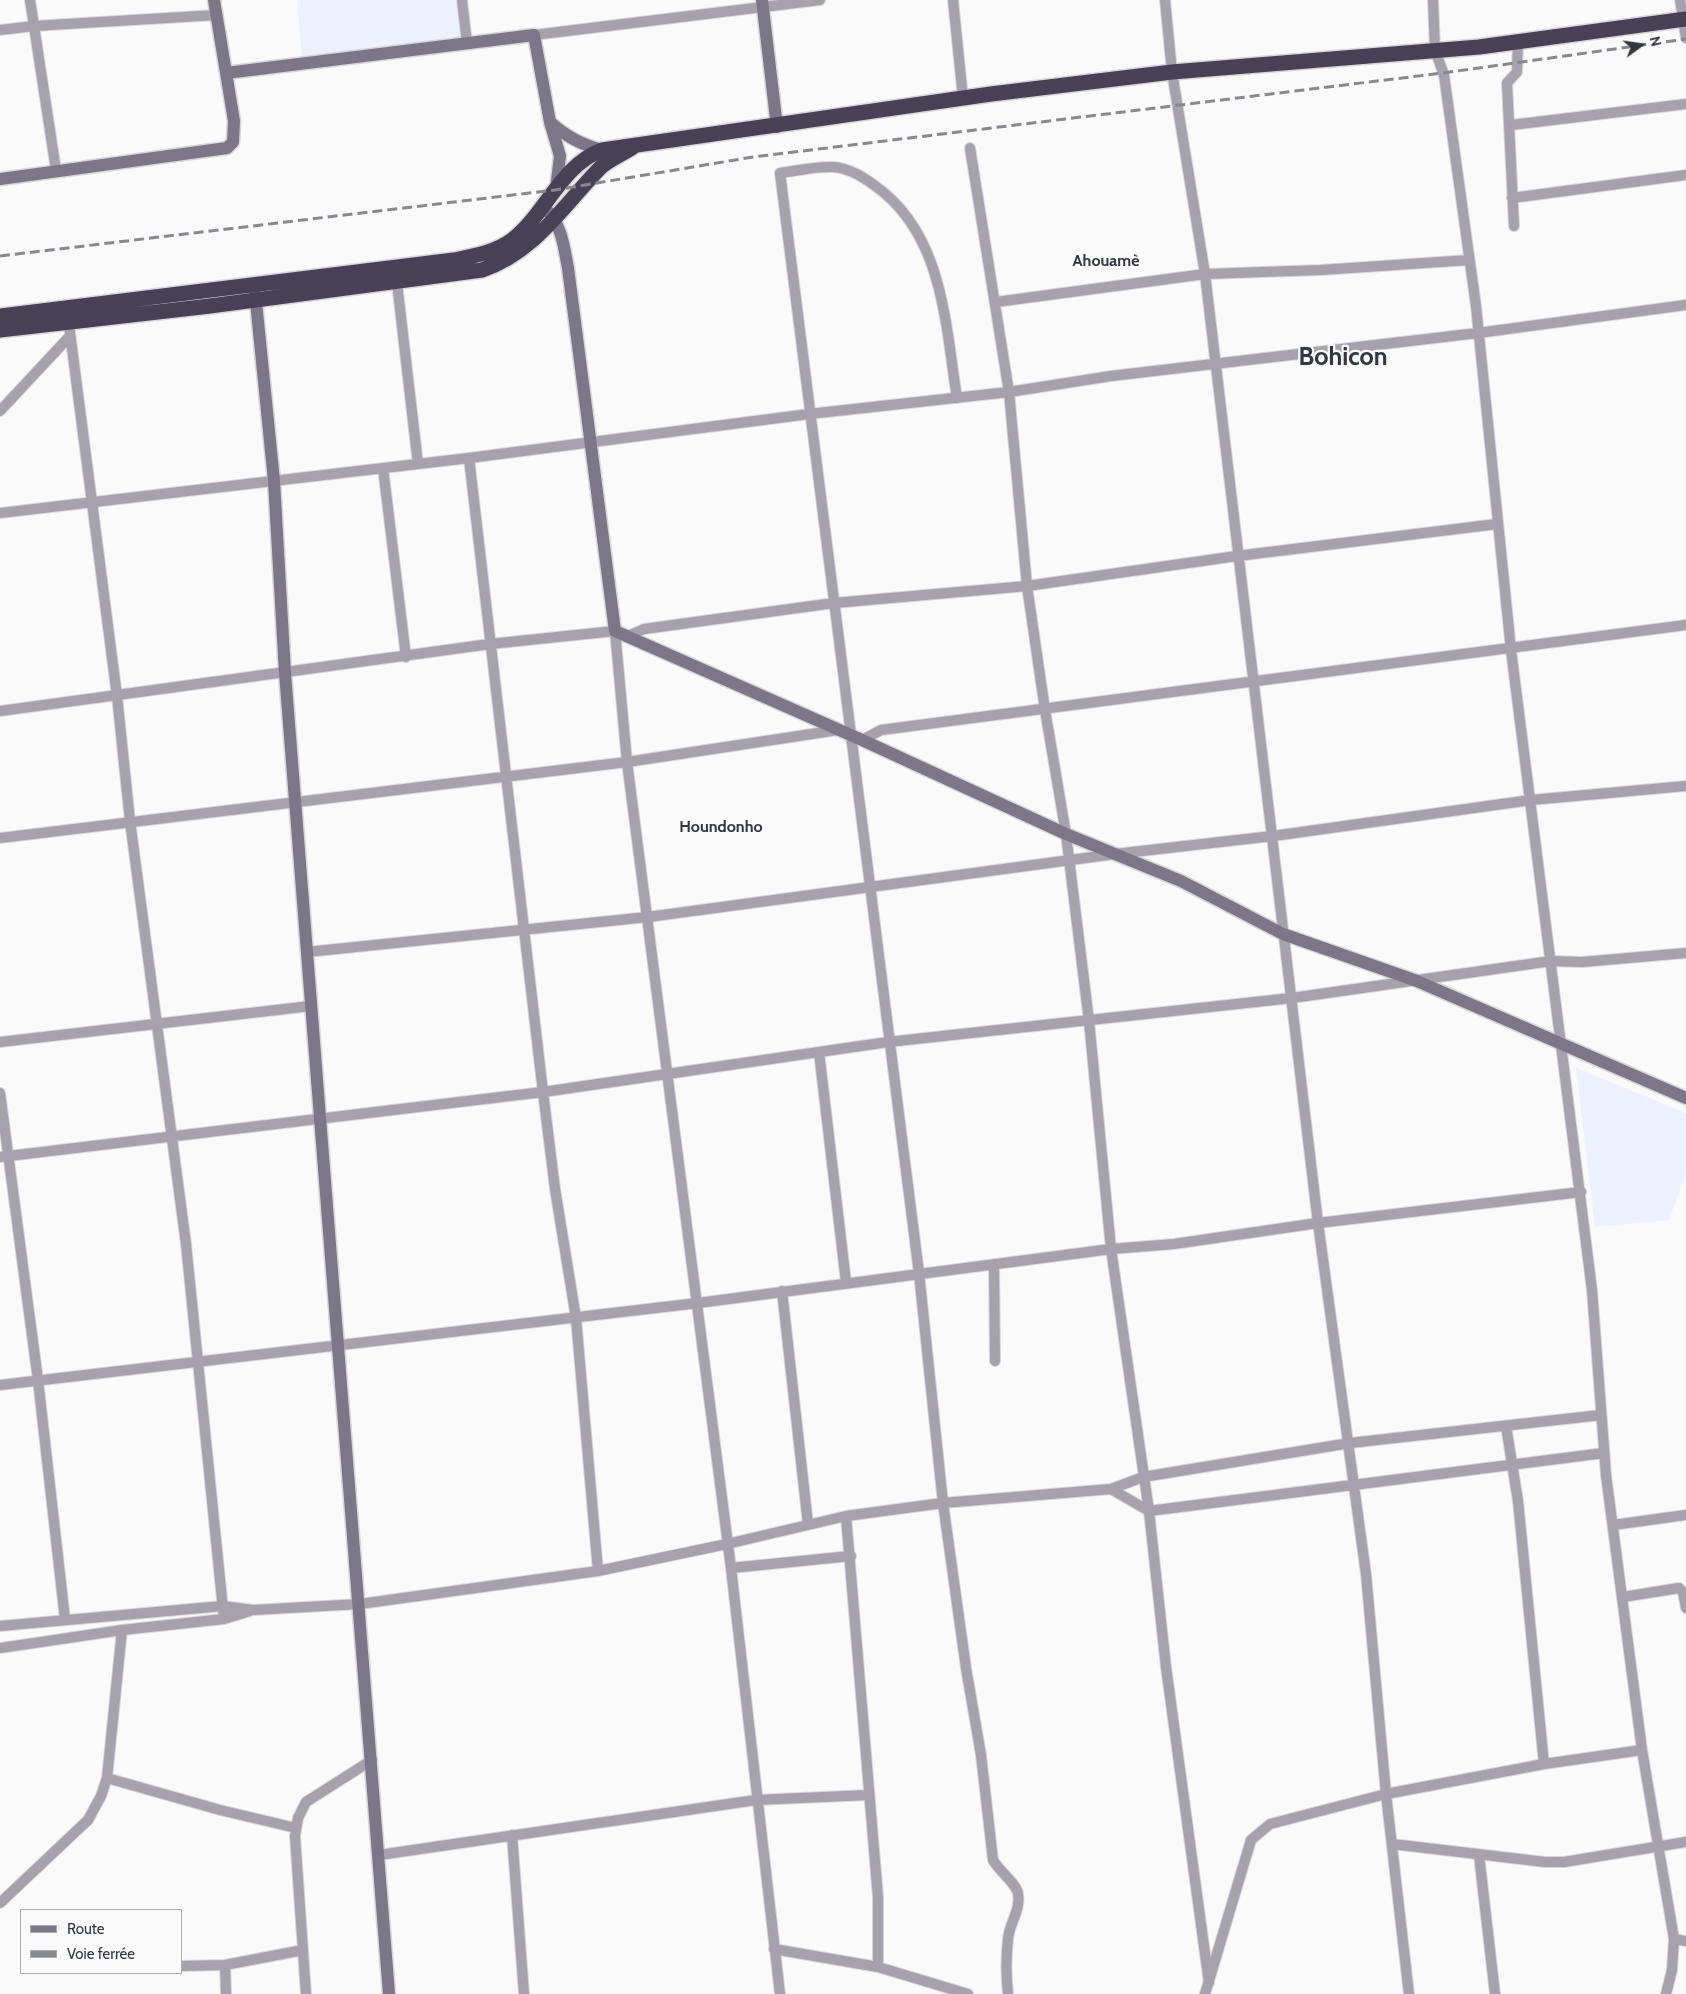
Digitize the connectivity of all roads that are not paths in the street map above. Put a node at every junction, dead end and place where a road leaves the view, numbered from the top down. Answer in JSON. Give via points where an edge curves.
{"nodes":[{"id":1,"x":30,"y":0,"type":"edge"},
{"id":2,"x":214,"y":0,"type":"edge"},
{"id":3,"x":462,"y":0,"type":"edge"},
{"id":4,"x":820,"y":0,"type":"edge"},
{"id":5,"x":953,"y":0,"type":"edge"},
{"id":6,"x":1165,"y":0,"type":"edge"},
{"id":7,"x":1433,"y":0,"type":"edge"},
{"id":8,"x":1680,"y":0,"type":"edge"},
{"id":9,"x":762,"y":3,"type":"edge"},
{"id":10,"x":216,"y":15,"type":"junction"},
{"id":11,"x":1685,"y":19,"type":"edge"},
{"id":12,"x":34,"y":26,"type":"junction"},
{"id":13,"x":0,"y":30,"type":"edge"},
{"id":14,"x":534,"y":35,"type":"junction"},
{"id":15,"x":1686,"y":38,"type":"edge"},
{"id":16,"x":1518,"y":41,"type":"junction"},
{"id":17,"x":467,"y":44,"type":"junction"},
{"id":18,"x":1436,"y":50,"type":"junction"},
{"id":19,"x":1172,"y":72,"type":"junction"},
{"id":20,"x":226,"y":73,"type":"junction"},
{"id":21,"x":963,"y":98,"type":"junction"},
{"id":22,"x":1686,"y":104,"type":"edge"},
{"id":23,"x":550,"y":122,"type":"junction"},
{"id":24,"x":1511,"y":125,"type":"junction"},
{"id":25,"x":777,"y":127,"type":"junction"},
{"id":26,"x":638,"y":144,"type":"junction"},
{"id":27,"x":970,"y":148,"type":"dead end"},
{"id":28,"x":602,"y":150,"type":"junction"},
{"id":29,"x":56,"y":170,"type":"junction"},
{"id":30,"x":1686,"y":175,"type":"edge"},
{"id":31,"x":0,"y":179,"type":"edge"},
{"id":32,"x":555,"y":190,"type":"junction"},
{"id":33,"x":1512,"y":198,"type":"junction"},
{"id":34,"x":543,"y":206,"type":"junction"},
{"id":35,"x":555,"y":218,"type":"junction"},
{"id":36,"x":1514,"y":226,"type":"dead end"},
{"id":37,"x":1469,"y":260,"type":"junction"},
{"id":38,"x":1205,"y":274,"type":"junction"},
{"id":39,"x":397,"y":283,"type":"junction"},
{"id":40,"x":256,"y":292,"type":"junction"},
{"id":41,"x":996,"y":302,"type":"junction"},
{"id":42,"x":1686,"y":305,"type":"edge"},
{"id":43,"x":68,"y":315,"type":"junction"},
{"id":44,"x":0,"y":316,"type":"edge"},
{"id":45,"x":0,"y":330,"type":"edge"},
{"id":46,"x":1478,"y":333,"type":"junction"},
{"id":47,"x":69,"y":337,"type":"junction"},
{"id":48,"x":1216,"y":362,"type":"junction"},
{"id":49,"x":1009,"y":392,"type":"junction"},
{"id":50,"x":957,"y":398,"type":"junction"},
{"id":51,"x":0,"y":411,"type":"edge"},
{"id":52,"x":808,"y":414,"type":"junction"},
{"id":53,"x":591,"y":441,"type":"junction"},
{"id":54,"x":469,"y":458,"type":"junction"},
{"id":55,"x":418,"y":464,"type":"junction"},
{"id":56,"x":383,"y":468,"type":"junction"},
{"id":57,"x":274,"y":481,"type":"junction"},
{"id":58,"x":93,"y":502,"type":"junction"},
{"id":59,"x":0,"y":513,"type":"edge"},
{"id":60,"x":1497,"y":524,"type":"junction"},
{"id":61,"x":1238,"y":556,"type":"junction"},
{"id":62,"x":1027,"y":586,"type":"junction"},
{"id":63,"x":834,"y":603,"type":"junction"},
{"id":64,"x":1686,"y":626,"type":"edge"},
{"id":65,"x":615,"y":631,"type":"junction"},
{"id":66,"x":628,"y":636,"type":"junction"},
{"id":67,"x":490,"y":644,"type":"junction"},
{"id":68,"x":1510,"y":650,"type":"junction"},
{"id":69,"x":406,"y":657,"type":"junction"},
{"id":70,"x":285,"y":673,"type":"junction"},
{"id":71,"x":1253,"y":682,"type":"junction"},
{"id":72,"x":117,"y":696,"type":"junction"},
{"id":73,"x":1045,"y":710,"type":"junction"},
{"id":74,"x":0,"y":711,"type":"edge"},
{"id":75,"x":838,"y":730,"type":"junction"},
{"id":76,"x":857,"y":738,"type":"junction"},
{"id":77,"x":627,"y":762,"type":"junction"},
{"id":78,"x":505,"y":776,"type":"junction"},
{"id":79,"x":1686,"y":786,"type":"edge"},
{"id":80,"x":1531,"y":800,"type":"junction"},
{"id":81,"x":295,"y":802,"type":"junction"},
{"id":82,"x":130,"y":821,"type":"junction"},
{"id":83,"x":1066,"y":834,"type":"junction"},
{"id":84,"x":1273,"y":836,"type":"junction"},
{"id":85,"x":0,"y":838,"type":"edge"},
{"id":86,"x":1115,"y":854,"type":"junction"},
{"id":87,"x":1068,"y":862,"type":"junction"},
{"id":88,"x":870,"y":888,"type":"junction"},
{"id":89,"x":648,"y":918,"type":"junction"},
{"id":90,"x":524,"y":932,"type":"junction"},
{"id":91,"x":1283,"y":934,"type":"junction"},
{"id":92,"x":307,"y":952,"type":"junction"},
{"id":93,"x":1686,"y":953,"type":"edge"},
{"id":94,"x":1551,"y":961,"type":"junction"},
{"id":95,"x":1417,"y":981,"type":"junction"},
{"id":96,"x":1292,"y":998,"type":"junction"},
{"id":97,"x":311,"y":1006,"type":"junction"},
{"id":98,"x":1089,"y":1021,"type":"junction"},
{"id":99,"x":156,"y":1024,"type":"junction"},
{"id":100,"x":0,"y":1042,"type":"edge"},
{"id":101,"x":888,"y":1042,"type":"junction"},
{"id":102,"x":1562,"y":1045,"type":"junction"},
{"id":103,"x":819,"y":1052,"type":"junction"},
{"id":104,"x":668,"y":1074,"type":"junction"},
{"id":105,"x":543,"y":1092,"type":"junction"},
{"id":106,"x":0,"y":1093,"type":"edge"},
{"id":107,"x":1686,"y":1098,"type":"edge"},
{"id":108,"x":320,"y":1119,"type":"junction"},
{"id":109,"x":172,"y":1137,"type":"junction"},
{"id":110,"x":4,"y":1156,"type":"edge"},
{"id":111,"x":1581,"y":1192,"type":"junction"},
{"id":112,"x":1318,"y":1223,"type":"junction"},
{"id":113,"x":1111,"y":1248,"type":"junction"},
{"id":114,"x":994,"y":1264,"type":"junction"},
{"id":115,"x":919,"y":1273,"type":"junction"},
{"id":116,"x":846,"y":1282,"type":"junction"},
{"id":117,"x":782,"y":1291,"type":"junction"},
{"id":118,"x":698,"y":1303,"type":"junction"},
{"id":119,"x":576,"y":1318,"type":"junction"},
{"id":120,"x":337,"y":1346,"type":"junction"},
{"id":121,"x":995,"y":1361,"type":"dead end"},
{"id":122,"x":199,"y":1363,"type":"junction"},
{"id":123,"x":38,"y":1380,"type":"junction"},
{"id":124,"x":0,"y":1385,"type":"edge"},
{"id":125,"x":1601,"y":1415,"type":"junction"},
{"id":126,"x":1506,"y":1426,"type":"junction"},
{"id":127,"x":1350,"y":1444,"type":"junction"},
{"id":128,"x":1604,"y":1452,"type":"junction"},
{"id":129,"x":1512,"y":1464,"type":"junction"},
{"id":130,"x":1143,"y":1477,"type":"junction"},
{"id":131,"x":1355,"y":1485,"type":"junction"},
{"id":132,"x":1111,"y":1489,"type":"junction"},
{"id":133,"x":943,"y":1503,"type":"junction"},
{"id":134,"x":1149,"y":1511,"type":"junction"},
{"id":135,"x":1686,"y":1515,"type":"edge"},
{"id":136,"x":846,"y":1516,"type":"junction"},
{"id":137,"x":808,"y":1524,"type":"junction"},
{"id":138,"x":1613,"y":1525,"type":"junction"},
{"id":139,"x":727,"y":1544,"type":"junction"},
{"id":140,"x":851,"y":1556,"type":"junction"},
{"id":141,"x":731,"y":1568,"type":"junction"},
{"id":142,"x":598,"y":1572,"type":"junction"},
{"id":143,"x":1623,"y":1597,"type":"junction"},
{"id":144,"x":360,"y":1604,"type":"junction"},
{"id":145,"x":223,"y":1606,"type":"junction"},
{"id":146,"x":1686,"y":1608,"type":"edge"},
{"id":147,"x":253,"y":1610,"type":"junction"},
{"id":148,"x":224,"y":1619,"type":"junction"},
{"id":149,"x":65,"y":1620,"type":"junction"},
{"id":150,"x":0,"y":1626,"type":"edge"},
{"id":151,"x":122,"y":1630,"type":"junction"},
{"id":152,"x":0,"y":1648,"type":"edge"},
{"id":153,"x":1642,"y":1750,"type":"junction"},
{"id":154,"x":372,"y":1760,"type":"junction"},
{"id":155,"x":1544,"y":1764,"type":"junction"},
{"id":156,"x":107,"y":1778,"type":"junction"},
{"id":157,"x":1386,"y":1794,"type":"junction"},
{"id":158,"x":868,"y":1795,"type":"junction"},
{"id":159,"x":756,"y":1800,"type":"junction"},
{"id":160,"x":296,"y":1828,"type":"junction"},
{"id":161,"x":512,"y":1836,"type":"junction"},
{"id":162,"x":1686,"y":1842,"type":"edge"},
{"id":163,"x":1392,"y":1844,"type":"junction"},
{"id":164,"x":1659,"y":1846,"type":"junction"},
{"id":165,"x":379,"y":1855,"type":"junction"},
{"id":166,"x":1479,"y":1855,"type":"junction"},
{"id":167,"x":1,"y":1899,"type":"edge"},
{"id":168,"x":1674,"y":1939,"type":"junction"},
{"id":169,"x":1686,"y":1940,"type":"edge"},
{"id":170,"x":774,"y":1948,"type":"junction"},
{"id":171,"x":303,"y":1950,"type":"junction"},
{"id":172,"x":225,"y":1965,"type":"junction"},
{"id":173,"x":182,"y":1966,"type":"edge"},
{"id":174,"x":878,"y":1967,"type":"junction"},
{"id":175,"x":1209,"y":1983,"type":"junction"},
{"id":176,"x":226,"y":1994,"type":"edge"},
{"id":177,"x":306,"y":1994,"type":"edge"},
{"id":178,"x":389,"y":1994,"type":"edge"},
{"id":179,"x":524,"y":1994,"type":"edge"},
{"id":180,"x":780,"y":1994,"type":"edge"},
{"id":181,"x":968,"y":1994,"type":"edge"},
{"id":182,"x":1008,"y":1994,"type":"edge"},
{"id":183,"x":1206,"y":1994,"type":"edge"},
{"id":184,"x":1409,"y":1994,"type":"edge"},
{"id":185,"x":1495,"y":1994,"type":"edge"},
{"id":186,"x":1666,"y":1994,"type":"edge"}],
"edges":[{"from":1,"to":12,"type":"street"},
{"from":2,"to":10,"type":"street"},
{"from":3,"to":17,"type":"street"},
{"from":4,"to":9,"type":"street"},
{"from":5,"to":21,"type":"street"},
{"from":6,"to":19,"type":"street"},
{"from":7,"to":18,"type":"street"},
{"from":8,"to":11,"type":"street"},
{"from":9,"to":14,"type":"street"},
{"from":9,"to":25,"type":"street"},
{"from":10,"to":12,"type":"street"},
{"from":10,"to":20,"type":"street"},
{"from":11,"to":15,"type":"street"},
{"from":11,"to":16,"type":"highway"},
{"from":12,"to":13,"type":"street"},
{"from":12,"to":29,"type":"street"},
{"from":14,"to":17,"type":"street"},
{"from":14,"to":23,"type":"street"},
{"from":16,"to":18,"type":"highway"},
{"from":16,"to":24,"type":"street","via":[[1517,72],[1507,83]]},
{"from":17,"to":20,"type":"street"},
{"from":18,"to":19,"type":"highway"},
{"from":18,"to":37,"type":"street","via":[[1444,75]]},
{"from":19,"to":21,"type":"highway"},
{"from":19,"to":38,"type":"street"},
{"from":20,"to":29,"type":"street","via":[[234,121],[234,142],[227,148]]},
{"from":21,"to":25,"type":"highway"},
{"from":22,"to":24,"type":"street"},
{"from":23,"to":28,"type":"street","via":[[583,145]]},
{"from":23,"to":32,"type":"street","via":[[560,156]]},
{"from":24,"to":33,"type":"street"},
{"from":25,"to":26,"type":"highway"},
{"from":26,"to":28,"type":"highway"},
{"from":26,"to":35,"type":"highway","via":[[602,166]]},
{"from":27,"to":41,"type":"street"},
{"from":28,"to":32,"type":"highway","via":[[582,161]]},
{"from":29,"to":31,"type":"street"},
{"from":30,"to":33,"type":"street"},
{"from":32,"to":34,"type":"highway"},
{"from":33,"to":36,"type":"street"},
{"from":34,"to":35,"type":"street"},
{"from":34,"to":40,"type":"highway","via":[[524,230],[510,241],[478,255]]},
{"from":35,"to":39,"type":"highway","via":[[533,242],[499,265]]},
{"from":35,"to":53,"type":"street","via":[[568,268]]},
{"from":37,"to":38,"type":"street"},
{"from":37,"to":46,"type":"street"},
{"from":38,"to":41,"type":"street"},
{"from":38,"to":48,"type":"street"},
{"from":39,"to":40,"type":"highway"},
{"from":39,"to":55,"type":"street"},
{"from":40,"to":43,"type":"highway"},
{"from":40,"to":57,"type":"street"},
{"from":41,"to":49,"type":"street"},
{"from":42,"to":46,"type":"street"},
{"from":43,"to":44,"type":"highway"},
{"from":43,"to":45,"type":"highway"},
{"from":43,"to":47,"type":"street"},
{"from":46,"to":48,"type":"street"},
{"from":46,"to":60,"type":"street"},
{"from":47,"to":51,"type":"street"},
{"from":47,"to":58,"type":"street"},
{"from":48,"to":49,"type":"street"},
{"from":48,"to":61,"type":"street"},
{"from":49,"to":50,"type":"street"},
{"from":49,"to":62,"type":"street"},
{"from":50,"to":52,"type":"street"},
{"from":50,"to":52,"type":"street","via":[[934,271],[919,234],[888,196],[864,178],[833,167],[814,168],[780,172]]},
{"from":52,"to":53,"type":"street"},
{"from":52,"to":63,"type":"street"},
{"from":53,"to":54,"type":"street"},
{"from":53,"to":65,"type":"street"},
{"from":54,"to":55,"type":"street"},
{"from":54,"to":67,"type":"street"},
{"from":55,"to":56,"type":"street"},
{"from":56,"to":57,"type":"street"},
{"from":56,"to":69,"type":"street"},
{"from":57,"to":58,"type":"street"},
{"from":57,"to":70,"type":"street"},
{"from":58,"to":59,"type":"street"},
{"from":58,"to":72,"type":"street"},
{"from":60,"to":61,"type":"street"},
{"from":60,"to":68,"type":"street"},
{"from":61,"to":62,"type":"street"},
{"from":61,"to":71,"type":"street"},
{"from":62,"to":63,"type":"street"},
{"from":62,"to":73,"type":"street"},
{"from":63,"to":66,"type":"street","via":[[644,629]]},
{"from":63,"to":76,"type":"street"},
{"from":64,"to":68,"type":"street"},
{"from":65,"to":66,"type":"street"},
{"from":65,"to":67,"type":"street"},
{"from":65,"to":77,"type":"street"},
{"from":66,"to":75,"type":"street"},
{"from":67,"to":69,"type":"street"},
{"from":67,"to":78,"type":"street"},
{"from":68,"to":71,"type":"street"},
{"from":68,"to":80,"type":"street"},
{"from":69,"to":70,"type":"street"},
{"from":70,"to":72,"type":"street"},
{"from":70,"to":81,"type":"street"},
{"from":71,"to":73,"type":"street"},
{"from":71,"to":84,"type":"street"},
{"from":72,"to":74,"type":"street"},
{"from":72,"to":82,"type":"street"},
{"from":73,"to":76,"type":"street","via":[[881,730]]},
{"from":73,"to":83,"type":"street"},
{"from":75,"to":76,"type":"street"},
{"from":75,"to":77,"type":"street"},
{"from":76,"to":83,"type":"street"},
{"from":76,"to":88,"type":"street"},
{"from":77,"to":78,"type":"street"},
{"from":77,"to":89,"type":"street"},
{"from":78,"to":81,"type":"street"},
{"from":78,"to":90,"type":"street"},
{"from":79,"to":80,"type":"street"},
{"from":80,"to":84,"type":"street"},
{"from":80,"to":94,"type":"street"},
{"from":81,"to":82,"type":"street"},
{"from":81,"to":92,"type":"street"},
{"from":82,"to":85,"type":"street"},
{"from":82,"to":99,"type":"street"},
{"from":83,"to":86,"type":"street"},
{"from":83,"to":87,"type":"street"},
{"from":84,"to":86,"type":"street"},
{"from":84,"to":91,"type":"street"},
{"from":86,"to":87,"type":"street"},
{"from":86,"to":91,"type":"street","via":[[1181,882]]},
{"from":87,"to":88,"type":"street"},
{"from":87,"to":98,"type":"street"},
{"from":88,"to":89,"type":"street"},
{"from":88,"to":101,"type":"street"},
{"from":89,"to":90,"type":"street"},
{"from":89,"to":104,"type":"street"},
{"from":90,"to":92,"type":"street"},
{"from":90,"to":105,"type":"street"},
{"from":91,"to":95,"type":"street"},
{"from":91,"to":96,"type":"street"},
{"from":92,"to":97,"type":"street"},
{"from":93,"to":94,"type":"street","via":[[1582,962]]},
{"from":94,"to":95,"type":"street"},
{"from":94,"to":102,"type":"street"},
{"from":95,"to":96,"type":"street"},
{"from":95,"to":102,"type":"street"},
{"from":96,"to":98,"type":"street"},
{"from":96,"to":112,"type":"street"},
{"from":97,"to":99,"type":"street"},
{"from":97,"to":108,"type":"street"},
{"from":98,"to":101,"type":"street"},
{"from":98,"to":113,"type":"street"},
{"from":99,"to":100,"type":"street"},
{"from":99,"to":109,"type":"street"},
{"from":101,"to":103,"type":"street"},
{"from":101,"to":115,"type":"street"},
{"from":102,"to":107,"type":"street"},
{"from":102,"to":111,"type":"street"},
{"from":103,"to":104,"type":"street"},
{"from":103,"to":116,"type":"street"},
{"from":104,"to":105,"type":"street"},
{"from":104,"to":118,"type":"street"},
{"from":105,"to":108,"type":"street"},
{"from":105,"to":119,"type":"street"},
{"from":106,"to":110,"type":"street"},
{"from":108,"to":109,"type":"street"},
{"from":108,"to":120,"type":"street"},
{"from":109,"to":110,"type":"street"},
{"from":109,"to":122,"type":"street"},
{"from":110,"to":123,"type":"street"},
{"from":111,"to":112,"type":"street"},
{"from":111,"to":125,"type":"street"},
{"from":112,"to":113,"type":"street","via":[[1174,1244]]},
{"from":112,"to":127,"type":"street"},
{"from":113,"to":114,"type":"street"},
{"from":113,"to":130,"type":"street"},
{"from":114,"to":115,"type":"street"},
{"from":114,"to":121,"type":"street"},
{"from":115,"to":116,"type":"street"},
{"from":115,"to":133,"type":"street"},
{"from":116,"to":117,"type":"street"},
{"from":117,"to":118,"type":"street"},
{"from":117,"to":137,"type":"street"},
{"from":118,"to":119,"type":"street"},
{"from":118,"to":139,"type":"street"},
{"from":119,"to":120,"type":"street"},
{"from":119,"to":142,"type":"street"},
{"from":120,"to":122,"type":"street"},
{"from":120,"to":144,"type":"street"},
{"from":122,"to":123,"type":"street"},
{"from":122,"to":145,"type":"street"},
{"from":123,"to":124,"type":"street"},
{"from":123,"to":149,"type":"street"},
{"from":125,"to":126,"type":"street"},
{"from":125,"to":128,"type":"street"},
{"from":126,"to":127,"type":"street"},
{"from":126,"to":129,"type":"street"},
{"from":127,"to":130,"type":"street"},
{"from":127,"to":131,"type":"street"},
{"from":128,"to":129,"type":"street"},
{"from":128,"to":138,"type":"street"},
{"from":129,"to":131,"type":"street"},
{"from":129,"to":155,"type":"street"},
{"from":130,"to":132,"type":"street"},
{"from":130,"to":134,"type":"street"},
{"from":131,"to":134,"type":"street"},
{"from":131,"to":157,"type":"street"},
{"from":132,"to":133,"type":"street"},
{"from":132,"to":134,"type":"street"},
{"from":133,"to":136,"type":"street"},
{"from":133,"to":182,"type":"street","via":[[964,1660],[981,1755],[991,1849],[999,1871],[1019,1896],[1008,1938]]},
{"from":134,"to":175,"type":"street","via":[[1166,1667]]},
{"from":135,"to":138,"type":"street"},
{"from":136,"to":137,"type":"street"},
{"from":136,"to":140,"type":"street"},
{"from":137,"to":139,"type":"street"},
{"from":138,"to":143,"type":"street"},
{"from":139,"to":141,"type":"street"},
{"from":139,"to":142,"type":"street"},
{"from":140,"to":141,"type":"street"},
{"from":140,"to":158,"type":"street"},
{"from":141,"to":159,"type":"street"},
{"from":142,"to":144,"type":"street"},
{"from":143,"to":146,"type":"street","via":[[1679,1588]]},
{"from":143,"to":153,"type":"street"},
{"from":144,"to":147,"type":"street"},
{"from":144,"to":154,"type":"street"},
{"from":145,"to":147,"type":"street"},
{"from":145,"to":148,"type":"street"},
{"from":145,"to":149,"type":"street"},
{"from":147,"to":148,"type":"street"},
{"from":148,"to":151,"type":"street"},
{"from":149,"to":150,"type":"street"},
{"from":151,"to":152,"type":"street"},
{"from":151,"to":156,"type":"street"},
{"from":153,"to":155,"type":"street"},
{"from":153,"to":164,"type":"street"},
{"from":154,"to":160,"type":"street","via":[[306,1802]]},
{"from":154,"to":165,"type":"street"},
{"from":155,"to":157,"type":"street"},
{"from":156,"to":160,"type":"street"},
{"from":156,"to":167,"type":"street","via":[[88,1820]]},
{"from":157,"to":163,"type":"street"},
{"from":157,"to":175,"type":"street","via":[[1270,1824],[1251,1840]]},
{"from":158,"to":159,"type":"street"},
{"from":158,"to":174,"type":"street","via":[[878,1897]]},
{"from":159,"to":161,"type":"street"},
{"from":159,"to":170,"type":"street"},
{"from":160,"to":171,"type":"street"},
{"from":161,"to":165,"type":"street"},
{"from":161,"to":179,"type":"street"},
{"from":162,"to":164,"type":"street"},
{"from":163,"to":166,"type":"street"},
{"from":163,"to":184,"type":"street"},
{"from":164,"to":166,"type":"street","via":[[1564,1862]]},
{"from":164,"to":168,"type":"street"},
{"from":165,"to":178,"type":"street"},
{"from":166,"to":185,"type":"street"},
{"from":168,"to":169,"type":"street"},
{"from":168,"to":186,"type":"street"},
{"from":170,"to":174,"type":"street"},
{"from":170,"to":180,"type":"street"},
{"from":171,"to":172,"type":"street"},
{"from":171,"to":177,"type":"street"},
{"from":172,"to":173,"type":"street"},
{"from":172,"to":176,"type":"street"},
{"from":174,"to":181,"type":"street"},
{"from":175,"to":183,"type":"street"}]}
